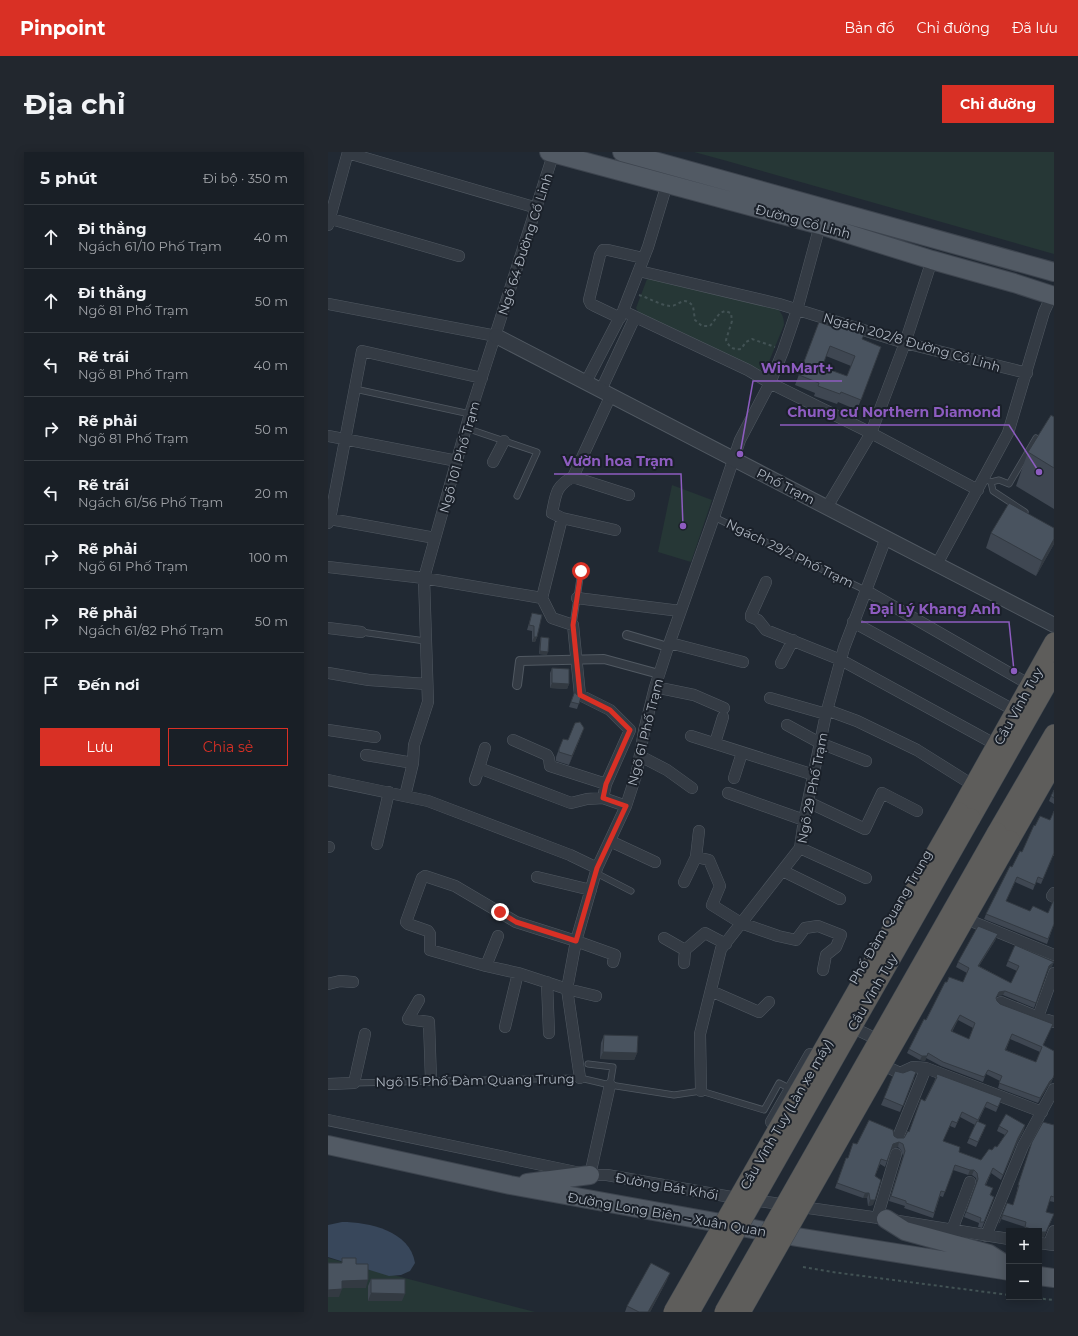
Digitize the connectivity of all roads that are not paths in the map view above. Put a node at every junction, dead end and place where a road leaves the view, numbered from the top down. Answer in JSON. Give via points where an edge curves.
{"nodes":[{"id":1,"x":553,"y":152,"type":"edge"},
{"id":2,"x":622,"y":152,"type":"edge"},
{"id":3,"x":348,"y":153,"type":"edge"},
{"id":4,"x":667,"y":184,"type":"junction"},
{"id":5,"x":537,"y":208,"type":"junction"},
{"id":6,"x":329,"y":221,"type":"edge"},
{"id":7,"x":820,"y":225,"type":"junction"},
{"id":8,"x":904,"y":230,"type":"junction"},
{"id":9,"x":899,"y":248,"type":"junction"},
{"id":10,"x":459,"y":256,"type":"dead end"},
{"id":11,"x":643,"y":258,"type":"junction"},
{"id":12,"x":932,"y":260,"type":"junction"},
{"id":13,"x":969,"y":260,"type":"junction"},
{"id":14,"x":639,"y":271,"type":"junction"},
{"id":15,"x":1054,"y":272,"type":"edge"},
{"id":16,"x":1053,"y":292,"type":"edge"},
{"id":17,"x":328,"y":304,"type":"edge"},
{"id":18,"x":797,"y":310,"type":"junction"},
{"id":19,"x":622,"y":315,"type":"junction"},
{"id":20,"x":635,"y":316,"type":"junction"},
{"id":21,"x":496,"y":336,"type":"junction"},
{"id":22,"x":905,"y":343,"type":"junction"},
{"id":23,"x":1027,"y":373,"type":"junction"},
{"id":24,"x":482,"y":378,"type":"junction"},
{"id":25,"x":586,"y":382,"type":"junction"},
{"id":26,"x":770,"y":383,"type":"junction"},
{"id":27,"x":354,"y":389,"type":"junction"},
{"id":28,"x":606,"y":392,"type":"junction"},
{"id":29,"x":470,"y":414,"type":"junction"},
{"id":30,"x":466,"y":428,"type":"junction"},
{"id":31,"x":871,"y":433,"type":"junction"},
{"id":32,"x":328,"y":436,"type":"edge"},
{"id":33,"x":345,"y":439,"type":"junction"},
{"id":34,"x":504,"y":441,"type":"junction"},
{"id":35,"x":1054,"y":449,"type":"edge"},
{"id":36,"x":733,"y":458,"type":"junction"},
{"id":37,"x":457,"y":462,"type":"junction"},
{"id":38,"x":493,"y":462,"type":"dead end"},
{"id":39,"x":573,"y":477,"type":"junction"},
{"id":40,"x":988,"y":480,"type":"junction"},
{"id":41,"x":978,"y":490,"type":"junction"},
{"id":42,"x":629,"y":495,"type":"dead end"},
{"id":43,"x":517,"y":496,"type":"dead end"},
{"id":44,"x":827,"y":507,"type":"junction"},
{"id":45,"x":1028,"y":514,"type":"edge"},
{"id":46,"x":714,"y":517,"type":"junction"},
{"id":47,"x":562,"y":518,"type":"junction"},
{"id":48,"x":329,"y":521,"type":"edge"},
{"id":49,"x":615,"y":530,"type":"dead end"},
{"id":50,"x":435,"y":538,"type":"junction"},
{"id":51,"x":886,"y":538,"type":"junction"},
{"id":52,"x":937,"y":564,"type":"junction"},
{"id":53,"x":328,"y":567,"type":"edge"},
{"id":54,"x":581,"y":571,"type":"dead end"},
{"id":55,"x":424,"y":578,"type":"junction"},
{"id":56,"x":766,"y":582,"type":"dead end"},
{"id":57,"x":865,"y":590,"type":"junction"},
{"id":58,"x":542,"y":598,"type":"junction"},
{"id":59,"x":577,"y":598,"type":"junction"},
{"id":60,"x":680,"y":611,"type":"junction"},
{"id":61,"x":853,"y":622,"type":"junction"},
{"id":62,"x":1054,"y":624,"type":"edge"},
{"id":63,"x":573,"y":625,"type":"junction"},
{"id":64,"x":328,"y":628,"type":"edge"},
{"id":65,"x":361,"y":632,"type":"joint"},
{"id":66,"x":627,"y":635,"type":"dead end"},
{"id":67,"x":426,"y":640,"type":"junction"},
{"id":68,"x":793,"y":640,"type":"junction"},
{"id":69,"x":1054,"y":642,"type":"edge"},
{"id":70,"x":669,"y":645,"type":"junction"},
{"id":71,"x":576,"y":660,"type":"junction"},
{"id":72,"x":840,"y":660,"type":"junction"},
{"id":73,"x":743,"y":662,"type":"dead end"},
{"id":74,"x":781,"y":663,"type":"dead end"},
{"id":75,"x":1054,"y":672,"type":"edge"},
{"id":76,"x":328,"y":673,"type":"edge"},
{"id":77,"x":659,"y":674,"type":"junction"},
{"id":78,"x":1025,"y":682,"type":"junction"},
{"id":79,"x":427,"y":684,"type":"junction"},
{"id":80,"x":517,"y":685,"type":"dead end"},
{"id":81,"x":655,"y":687,"type":"junction"},
{"id":82,"x":770,"y":698,"type":"dead end"},
{"id":83,"x":1020,"y":709,"type":"junction"},
{"id":84,"x":827,"y":712,"type":"junction"},
{"id":85,"x":787,"y":725,"type":"dead end"},
{"id":86,"x":328,"y":730,"type":"edge"},
{"id":87,"x":1054,"y":734,"type":"edge"},
{"id":88,"x":691,"y":736,"type":"dead end"},
{"id":89,"x":375,"y":737,"type":"dead end"},
{"id":90,"x":513,"y":740,"type":"dead end"},
{"id":91,"x":991,"y":742,"type":"junction"},
{"id":92,"x":715,"y":743,"type":"junction"},
{"id":93,"x":820,"y":743,"type":"junction"},
{"id":94,"x":485,"y":748,"type":"dead end"},
{"id":95,"x":742,"y":753,"type":"junction"},
{"id":96,"x":366,"y":755,"type":"dead end"},
{"id":97,"x":640,"y":756,"type":"junction"},
{"id":98,"x":866,"y":761,"type":"dead end"},
{"id":99,"x":413,"y":763,"type":"junction"},
{"id":100,"x":1054,"y":763,"type":"edge"},
{"id":101,"x":479,"y":768,"type":"junction"},
{"id":102,"x":1054,"y":773,"type":"edge"},
{"id":103,"x":814,"y":775,"type":"junction"},
{"id":104,"x":734,"y":778,"type":"dead end"},
{"id":105,"x":328,"y":780,"type":"edge"},
{"id":106,"x":475,"y":780,"type":"dead end"},
{"id":107,"x":968,"y":782,"type":"junction"},
{"id":108,"x":606,"y":784,"type":"junction"},
{"id":109,"x":692,"y":788,"type":"dead end"},
{"id":110,"x":389,"y":792,"type":"junction"},
{"id":111,"x":728,"y":793,"type":"dead end"},
{"id":112,"x":405,"y":796,"type":"junction"},
{"id":113,"x":603,"y":798,"type":"junction"},
{"id":114,"x":808,"y":802,"type":"junction"},
{"id":115,"x":626,"y":806,"type":"junction"},
{"id":116,"x":917,"y":811,"type":"dead end"},
{"id":117,"x":959,"y":812,"type":"joint"},
{"id":118,"x":804,"y":820,"type":"junction"},
{"id":119,"x":699,"y":831,"type":"dead end"},
{"id":120,"x":610,"y":841,"type":"junction"},
{"id":121,"x":377,"y":844,"type":"dead end"},
{"id":122,"x":800,"y":848,"type":"junction"},
{"id":123,"x":696,"y":858,"type":"junction"},
{"id":124,"x":656,"y":862,"type":"dead end"},
{"id":125,"x":597,"y":870,"type":"junction"},
{"id":126,"x":783,"y":871,"type":"junction"},
{"id":127,"x":537,"y":877,"type":"dead end"},
{"id":128,"x":866,"y":878,"type":"dead end"},
{"id":129,"x":684,"y":882,"type":"dead end"},
{"id":130,"x":591,"y":890,"type":"junction"},
{"id":131,"x":631,"y":890,"type":"dead end"},
{"id":132,"x":840,"y":899,"type":"dead end"},
{"id":133,"x":971,"y":921,"type":"junction"},
{"id":134,"x":741,"y":923,"type":"junction"},
{"id":135,"x":498,"y":936,"type":"dead end"},
{"id":136,"x":664,"y":938,"type":"dead end"},
{"id":137,"x":576,"y":941,"type":"junction"},
{"id":138,"x":726,"y":944,"type":"junction"},
{"id":139,"x":685,"y":950,"type":"junction"},
{"id":140,"x":1054,"y":956,"type":"edge"},
{"id":141,"x":613,"y":962,"type":"dead end"},
{"id":142,"x":684,"y":963,"type":"dead end"},
{"id":143,"x":486,"y":966,"type":"junction"},
{"id":144,"x":823,"y":970,"type":"dead end"},
{"id":145,"x":518,"y":973,"type":"junction"},
{"id":146,"x":1054,"y":973,"type":"edge"},
{"id":147,"x":353,"y":982,"type":"dead end"},
{"id":148,"x":547,"y":982,"type":"junction"},
{"id":149,"x":328,"y":984,"type":"edge"},
{"id":150,"x":567,"y":989,"type":"junction"},
{"id":151,"x":711,"y":991,"type":"junction"},
{"id":152,"x":596,"y":996,"type":"dead end"},
{"id":153,"x":419,"y":1000,"type":"dead end"},
{"id":154,"x":769,"y":1002,"type":"dead end"},
{"id":155,"x":1001,"y":1002,"type":"dead end"},
{"id":156,"x":832,"y":1017,"type":"junction"},
{"id":157,"x":1038,"y":1017,"type":"junction"},
{"id":158,"x":1054,"y":1022,"type":"edge"},
{"id":159,"x":506,"y":1027,"type":"dead end"},
{"id":160,"x":549,"y":1033,"type":"dead end"},
{"id":161,"x":365,"y":1034,"type":"dead end"},
{"id":162,"x":895,"y":1047,"type":"junction"},
{"id":163,"x":588,"y":1064,"type":"dead end"},
{"id":164,"x":885,"y":1066,"type":"junction"},
{"id":165,"x":926,"y":1068,"type":"junction"},
{"id":166,"x":580,"y":1078,"type":"junction"},
{"id":167,"x":431,"y":1080,"type":"junction"},
{"id":168,"x":354,"y":1083,"type":"junction"},
{"id":169,"x":328,"y":1084,"type":"edge"},
{"id":170,"x":610,"y":1085,"type":"junction"},
{"id":171,"x":789,"y":1088,"type":"junction"},
{"id":172,"x":1054,"y":1089,"type":"edge"},
{"id":173,"x":701,"y":1091,"type":"junction"},
{"id":174,"x":1042,"y":1112,"type":"junction"},
{"id":175,"x":328,"y":1120,"type":"edge"},
{"id":176,"x":898,"y":1137,"type":"edge"},
{"id":177,"x":328,"y":1145,"type":"edge"},
{"id":178,"x":896,"y":1154,"type":"dead end"},
{"id":179,"x":590,"y":1175,"type":"junction"},
{"id":180,"x":970,"y":1182,"type":"dead end"},
{"id":181,"x":510,"y":1186,"type":"junction"},
{"id":182,"x":731,"y":1197,"type":"junction"},
{"id":183,"x":808,"y":1207,"type":"junction"},
{"id":184,"x":882,"y":1219,"type":"junction"},
{"id":185,"x":952,"y":1230,"type":"junction"},
{"id":186,"x":1054,"y":1231,"type":"edge"},
{"id":187,"x":986,"y":1236,"type":"junction"},
{"id":188,"x":1006,"y":1239,"type":"edge"},
{"id":189,"x":1047,"y":1244,"type":"edge"},
{"id":190,"x":1006,"y":1267,"type":"edge"},
{"id":191,"x":1006,"y":1270,"type":"edge"},
{"id":192,"x":1042,"y":1276,"type":"edge"},
{"id":193,"x":1054,"y":1278,"type":"edge"},
{"id":194,"x":673,"y":1312,"type":"edge"},
{"id":195,"x":690,"y":1312,"type":"edge"},
{"id":196,"x":724,"y":1312,"type":"edge"},
{"id":197,"x":741,"y":1312,"type":"edge"}],
"edges":[{"from":1,"to":4,"type":"main road","name":"Đường Cổ Linh"},
{"from":1,"to":5,"type":"street","name":"Ngõ 64 Đường Cổ Linh"},
{"from":2,"to":8,"type":"main road","name":"Đường Cổ Linh"},
{"from":3,"to":5,"type":"street"},
{"from":3,"to":6,"type":"street"},
{"from":4,"to":7,"type":"main road","name":"Đường Cổ Linh"},
{"from":4,"to":11,"type":"street"},
{"from":5,"to":21,"type":"street","name":"Ngõ 64 Đường Cổ Linh"},
{"from":6,"to":10,"type":"street"},
{"from":7,"to":9,"type":"main road","name":"Đường Cổ Linh"},
{"from":7,"to":18,"type":"street","name":"Ngõ 61 Phố Trạm"},
{"from":8,"to":13,"type":"main road"},
{"from":8,"to":15,"type":"main road","name":"Đường Cổ Linh"},
{"from":9,"to":12,"type":"main road","name":"Đường Cổ Linh"},
{"from":9,"to":13,"type":"main road"},
{"from":11,"to":14,"type":"street"},
{"from":11,"to":19,"type":"street","via":[[608,250],[603,250],[600,255],[589,300],[595,306]]},
{"from":12,"to":16,"type":"main road","name":"Đường Cổ Linh"},
{"from":12,"to":22,"type":"street"},
{"from":13,"to":16,"type":"main road"},
{"from":14,"to":18,"type":"street","name":"Ngách 202/8 Đường Cổ Linh"},
{"from":14,"to":19,"type":"street"},
{"from":16,"to":23,"type":"street","via":[[1044,312]]},
{"from":17,"to":21,"type":"street"},
{"from":18,"to":22,"type":"street","name":"Ngách 202/8 Đường Cổ Linh"},
{"from":18,"to":26,"type":"street","name":"Ngõ 61 Phố Trạm"},
{"from":19,"to":20,"type":"street"},
{"from":19,"to":25,"type":"street"},
{"from":20,"to":26,"type":"street"},
{"from":20,"to":28,"type":"street"},
{"from":21,"to":24,"type":"street","name":"Ngõ 101 Phố Trạm"},
{"from":21,"to":25,"type":"street","name":"Phố Trạm"},
{"from":22,"to":23,"type":"street","name":"Ngách 202/8 Đường Cổ Linh"},
{"from":22,"to":31,"type":"street"},
{"from":23,"to":40,"type":"street","via":[[1008,433]]},
{"from":24,"to":27,"type":"street","via":[[362,351]]},
{"from":24,"to":29,"type":"street","name":"Ngõ 101 Phố Trạm"},
{"from":25,"to":28,"type":"street","name":"Phố Trạm"},
{"from":26,"to":31,"type":"street"},
{"from":26,"to":36,"type":"street","name":"Ngõ 61 Phố Trạm"},
{"from":27,"to":29,"type":"lane"},
{"from":27,"to":33,"type":"street"},
{"from":28,"to":36,"type":"street","name":"Phố Trạm"},
{"from":28,"to":39,"type":"street"},
{"from":29,"to":30,"type":"street","name":"Ngõ 101 Phố Trạm"},
{"from":30,"to":34,"type":"lane"},
{"from":30,"to":37,"type":"street","name":"Ngõ 101 Phố Trạm"},
{"from":31,"to":41,"type":"street"},
{"from":31,"to":44,"type":"street"},
{"from":32,"to":33,"type":"street"},
{"from":33,"to":37,"type":"street"},
{"from":33,"to":48,"type":"street"},
{"from":34,"to":38,"type":"street"},
{"from":34,"to":43,"type":"lane","via":[[537,452]]},
{"from":35,"to":40,"type":"lane","via":[[1036,438],[1009,484],[999,480]]},
{"from":36,"to":44,"type":"street","name":"Phố Trạm"},
{"from":36,"to":46,"type":"street","name":"Ngõ 61 Phố Trạm"},
{"from":37,"to":50,"type":"street","name":"Ngõ 101 Phố Trạm"},
{"from":39,"to":42,"type":"street"},
{"from":39,"to":47,"type":"street","via":[[563,482],[557,494],[552,514]]},
{"from":40,"to":41,"type":"street"},
{"from":40,"to":45,"type":"lane","via":[[993,492]]},
{"from":41,"to":52,"type":"street"},
{"from":44,"to":51,"type":"street","name":"Phố Trạm"},
{"from":46,"to":57,"type":"lane","name":"Ngách 29/2 Phố Trạm"},
{"from":46,"to":60,"type":"street","name":"Ngõ 61 Phố Trạm"},
{"from":47,"to":49,"type":"street"},
{"from":47,"to":58,"type":"street"},
{"from":48,"to":50,"type":"street"},
{"from":50,"to":55,"type":"street","name":"Ngõ 101 Phố Trạm"},
{"from":51,"to":52,"type":"street","name":"Phố Trạm"},
{"from":51,"to":57,"type":"street","name":"Ngõ 29 Phố Trạm"},
{"from":52,"to":62,"type":"street","name":"Phố Trạm"},
{"from":53,"to":55,"type":"street"},
{"from":54,"to":59,"type":"lane"},
{"from":55,"to":58,"type":"street"},
{"from":55,"to":67,"type":"street","name":"Ngõ 101 Phố Trạm"},
{"from":56,"to":68,"type":"street","via":[[751,617],[758,620],[766,630]]},
{"from":57,"to":61,"type":"street","name":"Ngõ 29 Phố Trạm"},
{"from":57,"to":78,"type":"street"},
{"from":58,"to":63,"type":"street","via":[[552,618]]},
{"from":59,"to":60,"type":"street"},
{"from":59,"to":63,"type":"lane"},
{"from":60,"to":70,"type":"street","name":"Ngõ 61 Phố Trạm"},
{"from":61,"to":72,"type":"street","name":"Ngõ 29 Phố Trạm"},
{"from":61,"to":83,"type":"street"},
{"from":63,"to":71,"type":"street"},
{"from":64,"to":65,"type":"street"},
{"from":65,"to":67,"type":"lane"},
{"from":66,"to":70,"type":"street"},
{"from":67,"to":79,"type":"street","name":"Ngõ 101 Phố Trạm"},
{"from":68,"to":72,"type":"street"},
{"from":68,"to":74,"type":"street"},
{"from":69,"to":78,"type":"street","name":"Phố Đàm Quang Trung"},
{"from":69,"to":83,"type":"highway","name":"Cầu Vĩnh Tuy"},
{"from":70,"to":73,"type":"street"},
{"from":70,"to":77,"type":"street","name":"Ngõ 61 Phố Trạm"},
{"from":71,"to":77,"type":"street","via":[[604,659]]},
{"from":71,"to":80,"type":"street","via":[[520,661]]},
{"from":71,"to":108,"type":"street","via":[[580,695],[610,710],[630,730]]},
{"from":72,"to":84,"type":"street","name":"Ngõ 29 Phố Trạm"},
{"from":72,"to":91,"type":"street"},
{"from":75,"to":83,"type":"highway","name":"Cầu Vĩnh Tuy"},
{"from":76,"to":79,"type":"street","via":[[369,680]]},
{"from":77,"to":81,"type":"street","name":"Ngõ 61 Phố Trạm"},
{"from":78,"to":83,"type":"street","name":"Phố Đàm Quang Trung"},
{"from":79,"to":99,"type":"street","name":"Ngõ 101 Phố Trạm","via":[[428,702],[414,745]]},
{"from":81,"to":92,"type":"street","via":[[694,695],[724,712]]},
{"from":81,"to":97,"type":"street","name":"Ngõ 61 Phố Trạm"},
{"from":82,"to":84,"type":"street"},
{"from":83,"to":91,"type":"street","name":"Phố Đàm Quang Trung"},
{"from":83,"to":117,"type":"highway","name":"Cầu Vĩnh Tuy"},
{"from":83,"to":195,"type":"highway","name":"Cầu Vĩnh Tuy","bridge":true},
{"from":84,"to":93,"type":"street","name":"Ngõ 29 Phố Trạm"},
{"from":84,"to":107,"type":"street","via":[[856,721],[917,750]]},
{"from":85,"to":93,"type":"street"},
{"from":86,"to":89,"type":"street"},
{"from":87,"to":196,"type":"highway","bridge":true},
{"from":88,"to":92,"type":"street"},
{"from":90,"to":108,"type":"street","via":[[547,755],[550,766]]},
{"from":91,"to":107,"type":"street","name":"Phố Đàm Quang Trung"},
{"from":92,"to":95,"type":"street"},
{"from":93,"to":98,"type":"street"},
{"from":93,"to":103,"type":"street","name":"Ngõ 29 Phố Trạm"},
{"from":94,"to":101,"type":"street"},
{"from":95,"to":103,"type":"street"},
{"from":95,"to":104,"type":"street"},
{"from":96,"to":99,"type":"street"},
{"from":97,"to":109,"type":"street","via":[[667,770]]},
{"from":97,"to":115,"type":"street","name":"Ngõ 61 Phố Trạm"},
{"from":99,"to":112,"type":"street","name":"Ngõ 101 Phố Trạm"},
{"from":100,"to":197,"type":"highway","bridge":true},
{"from":101,"to":106,"type":"street"},
{"from":101,"to":113,"type":"street","via":[[571,803]]},
{"from":102,"to":133,"type":"street"},
{"from":103,"to":114,"type":"street","name":"Ngõ 29 Phố Trạm"},
{"from":105,"to":110,"type":"street"},
{"from":107,"to":156,"type":"street","name":"Phố Đàm Quang Trung"},
{"from":108,"to":113,"type":"street"},
{"from":110,"to":112,"type":"street"},
{"from":110,"to":121,"type":"street"},
{"from":111,"to":118,"type":"street"},
{"from":112,"to":125,"type":"street","via":[[428,801],[570,855]]},
{"from":113,"to":115,"type":"street"},
{"from":114,"to":116,"type":"street","via":[[865,829],[882,793]]},
{"from":114,"to":118,"type":"street","name":"Ngõ 29 Phố Trạm"},
{"from":115,"to":120,"type":"street","name":"Ngõ 61 Phố Trạm"},
{"from":117,"to":194,"type":"highway","name":"Cầu Vĩnh Tuy (Làn xe máy)","bridge":true},
{"from":118,"to":122,"type":"street","name":"Ngõ 29 Phố Trạm"},
{"from":119,"to":123,"type":"street"},
{"from":120,"to":124,"type":"street"},
{"from":120,"to":125,"type":"street","name":"Ngõ 61 Phố Trạm"},
{"from":122,"to":126,"type":"street","name":"Ngõ 29 Phố Trạm"},
{"from":122,"to":128,"type":"street"},
{"from":123,"to":129,"type":"street"},
{"from":123,"to":134,"type":"street","via":[[709,860],[720,886],[712,905]]},
{"from":125,"to":130,"type":"street","name":"Ngõ 61 Phố Trạm"},
{"from":125,"to":131,"type":"lane"},
{"from":126,"to":132,"type":"street"},
{"from":126,"to":134,"type":"street","name":"Ngõ 29 Phố Trạm"},
{"from":127,"to":130,"type":"street"},
{"from":130,"to":137,"type":"street","name":"Ngõ 61 Phố Trạm"},
{"from":133,"to":140,"type":"street"},
{"from":133,"to":162,"type":"street"},
{"from":134,"to":138,"type":"street","name":"Ngõ 29 Phố Trạm"},
{"from":134,"to":144,"type":"street","via":[[796,940],[805,928],[818,926],[841,935],[836,947],[826,955]]},
{"from":135,"to":143,"type":"street"},
{"from":136,"to":139,"type":"street"},
{"from":137,"to":141,"type":"street","via":[[615,955]]},
{"from":137,"to":143,"type":"street","via":[[516,922],[455,886],[425,876],[421,880],[406,920],[408,924],[428,931],[430,950]]},
{"from":137,"to":150,"type":"street","name":"Ngõ 61 Phố Trạm"},
{"from":138,"to":139,"type":"street","via":[[705,933]]},
{"from":138,"to":151,"type":"street","name":"Ngõ 29 Phố Trạm","via":[[721,949]]},
{"from":139,"to":142,"type":"street"},
{"from":143,"to":145,"type":"street"},
{"from":145,"to":148,"type":"street"},
{"from":145,"to":159,"type":"street"},
{"from":146,"to":157,"type":"street"},
{"from":147,"to":149,"type":"street","via":[[340,981]]},
{"from":148,"to":150,"type":"street"},
{"from":148,"to":160,"type":"street"},
{"from":150,"to":152,"type":"street"},
{"from":150,"to":166,"type":"street","name":"Ngõ 61 Phố Trạm"},
{"from":151,"to":154,"type":"street","via":[[759,1012]]},
{"from":151,"to":173,"type":"street","name":"Ngõ 29 Phố Trạm","via":[[700,1034]]},
{"from":153,"to":167,"type":"street","via":[[408,1019],[429,1022]]},
{"from":155,"to":157,"type":"street"},
{"from":156,"to":162,"type":"street"},
{"from":156,"to":171,"type":"street","name":"Phố Đàm Quang Trung"},
{"from":157,"to":158,"type":"street"},
{"from":161,"to":168,"type":"street"},
{"from":162,"to":164,"type":"street"},
{"from":163,"to":170,"type":"lane","via":[[613,1067]]},
{"from":164,"to":165,"type":"street","via":[[900,1073],[913,1067]]},
{"from":164,"to":183,"type":"street"},
{"from":165,"to":174,"type":"street"},
{"from":165,"to":176,"type":"street"},
{"from":166,"to":167,"type":"lane","name":"Ngõ 15 Phố Đàm Quang Trung"},
{"from":166,"to":170,"type":"lane","name":"Ngõ 15 Phố Đàm Quang Trung"},
{"from":167,"to":168,"type":"lane","name":"Ngõ 15 Phố Đàm Quang Trung"},
{"from":168,"to":169,"type":"street"},
{"from":170,"to":173,"type":"lane","name":"Ngõ 15 Phố Đàm Quang Trung","via":[[674,1095]]},
{"from":170,"to":179,"type":"street"},
{"from":171,"to":173,"type":"lane","name":"Ngõ 15 Phố Đàm Quang Trung","via":[[779,1083],[764,1110]]},
{"from":171,"to":182,"type":"street","name":"Phố Đàm Quang Trung"},
{"from":172,"to":174,"type":"street"},
{"from":174,"to":187,"type":"street","via":[[1023,1146]]},
{"from":175,"to":179,"type":"street","name":"Đường Bát Khối"},
{"from":177,"to":181,"type":"main road","name":"Đường Long Biên – Xuân Quan"},
{"from":178,"to":184,"type":"street"},
{"from":179,"to":181,"type":"main road"},
{"from":179,"to":182,"type":"street","name":"Đường Bát Khối","via":[[607,1175]]},
{"from":180,"to":185,"type":"street"},
{"from":181,"to":191,"type":"main road","name":"Đường Long Biên – Xuân Quan","via":[[797,1237]]},
{"from":182,"to":183,"type":"street","name":"Đường Bát Khối"},
{"from":183,"to":184,"type":"street","name":"Đường Bát Khối"},
{"from":184,"to":185,"type":"street","name":"Đường Bát Khối"},
{"from":184,"to":190,"type":"main road","via":[[905,1231],[989,1254]]},
{"from":185,"to":187,"type":"street","name":"Đường Bát Khối"},
{"from":186,"to":189,"type":"street"},
{"from":187,"to":188,"type":"street","name":"Đường Bát Khối"},
{"from":192,"to":193,"type":"main road"}]}
